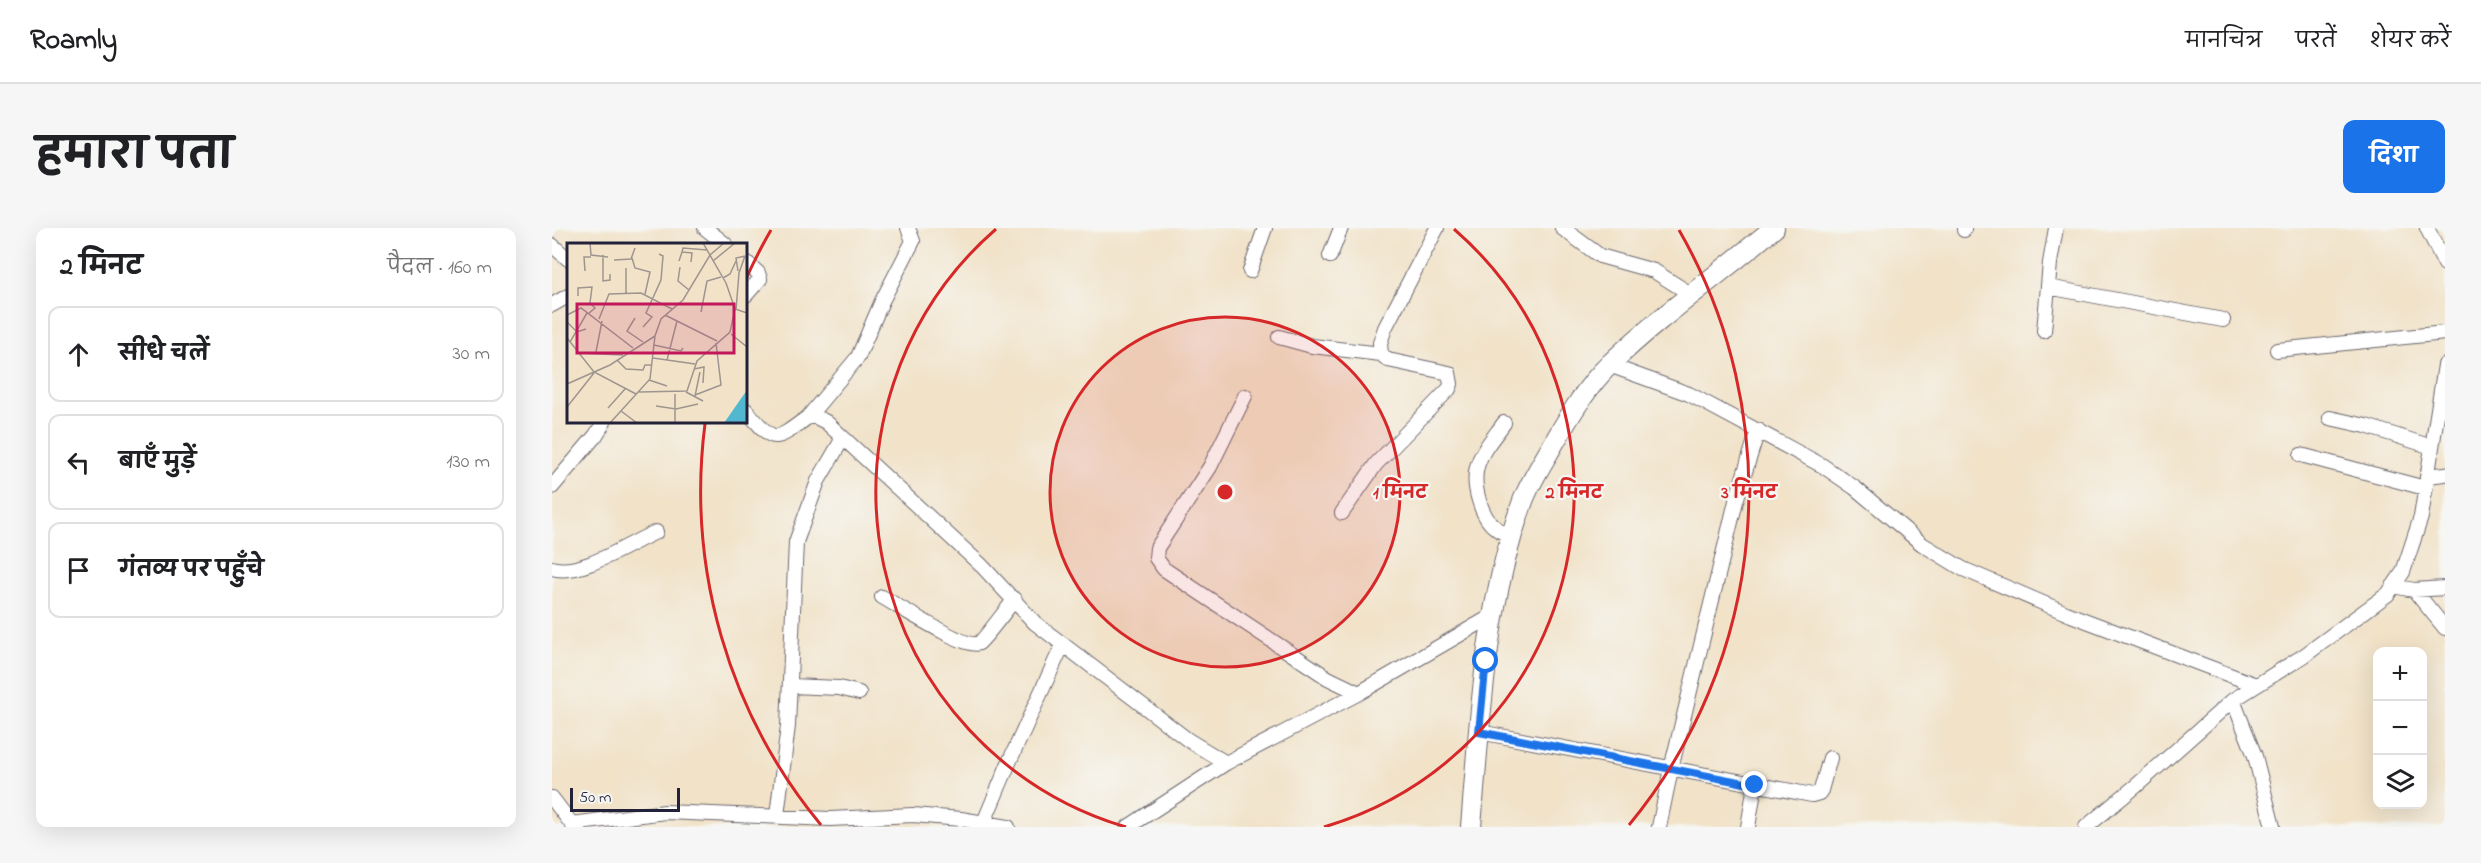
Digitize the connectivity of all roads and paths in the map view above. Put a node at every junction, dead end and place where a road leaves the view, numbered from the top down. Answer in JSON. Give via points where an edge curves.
{"nodes":[{"id":1,"x":705,"y":228,"type":"edge"},
{"id":2,"x":908,"y":228,"type":"edge"},
{"id":3,"x":1265,"y":228,"type":"edge"},
{"id":4,"x":1341,"y":228,"type":"edge"},
{"id":5,"x":1437,"y":228,"type":"edge"},
{"id":6,"x":1562,"y":228,"type":"edge"},
{"id":7,"x":1774,"y":228,"type":"edge"},
{"id":8,"x":2056,"y":228,"type":"edge"},
{"id":9,"x":2427,"y":228,"type":"edge"},
{"id":10,"x":724,"y":243,"type":"edge"},
{"id":11,"x":552,"y":245,"type":"edge"},
{"id":12,"x":1330,"y":256,"type":"dead end"},
{"id":13,"x":567,"y":258,"type":"edge"},
{"id":14,"x":747,"y":263,"type":"edge"},
{"id":15,"x":2445,"y":264,"type":"edge"},
{"id":16,"x":1250,"y":271,"type":"dead end"},
{"id":17,"x":2048,"y":287,"type":"junction"},
{"id":18,"x":747,"y":294,"type":"edge"},
{"id":19,"x":1692,"y":295,"type":"junction"},
{"id":20,"x":567,"y":297,"type":"edge"},
{"id":21,"x":552,"y":305,"type":"edge"},
{"id":22,"x":2223,"y":320,"type":"dead end"},
{"id":23,"x":2044,"y":331,"type":"dead end"},
{"id":24,"x":2445,"y":333,"type":"edge"},
{"id":25,"x":1279,"y":337,"type":"dead end"},
{"id":26,"x":2277,"y":350,"type":"dead end"},
{"id":27,"x":1381,"y":354,"type":"junction"},
{"id":28,"x":2445,"y":364,"type":"edge"},
{"id":29,"x":1609,"y":365,"type":"junction"},
{"id":30,"x":1245,"y":396,"type":"dead end"},
{"id":31,"x":747,"y":411,"type":"edge"},
{"id":32,"x":808,"y":417,"type":"junction"},
{"id":33,"x":2330,"y":418,"type":"dead end"},
{"id":34,"x":603,"y":423,"type":"edge"},
{"id":35,"x":1504,"y":423,"type":"dead end"},
{"id":36,"x":1758,"y":430,"type":"junction"},
{"id":37,"x":843,"y":438,"type":"junction"},
{"id":38,"x":2432,"y":447,"type":"junction"},
{"id":39,"x":2301,"y":455,"type":"dead end"},
{"id":40,"x":2445,"y":474,"type":"edge"},
{"id":41,"x":2426,"y":482,"type":"junction"},
{"id":42,"x":552,"y":487,"type":"edge"},
{"id":43,"x":1342,"y":513,"type":"dead end"},
{"id":44,"x":656,"y":532,"type":"dead end"},
{"id":45,"x":1513,"y":537,"type":"junction"},
{"id":46,"x":552,"y":568,"type":"edge"},
{"id":47,"x":2393,"y":586,"type":"junction"},
{"id":48,"x":2445,"y":588,"type":"edge"},
{"id":49,"x":2414,"y":590,"type":"junction"},
{"id":50,"x":882,"y":597,"type":"dead end"},
{"id":51,"x":1015,"y":599,"type":"junction"},
{"id":52,"x":1492,"y":616,"type":"junction"},
{"id":53,"x":2445,"y":628,"type":"edge"},
{"id":54,"x":1063,"y":644,"type":"junction"},
{"id":55,"x":790,"y":686,"type":"junction"},
{"id":56,"x":2256,"y":686,"type":"junction"},
{"id":57,"x":859,"y":693,"type":"dead end"},
{"id":58,"x":1359,"y":693,"type":"junction"},
{"id":59,"x":2233,"y":700,"type":"junction"},
{"id":60,"x":1479,"y":732,"type":"junction"},
{"id":61,"x":1830,"y":758,"type":"dead end"},
{"id":62,"x":1226,"y":763,"type":"junction"},
{"id":63,"x":1671,"y":769,"type":"junction"},
{"id":64,"x":1755,"y":785,"type":"junction"},
{"id":65,"x":552,"y":798,"type":"edge"},
{"id":66,"x":681,"y":813,"type":"junction"},
{"id":67,"x":777,"y":816,"type":"junction"},
{"id":68,"x":984,"y":822,"type":"junction"},
{"id":69,"x":573,"y":826,"type":"edge"},
{"id":70,"x":686,"y":827,"type":"edge"},
{"id":71,"x":1008,"y":827,"type":"edge"},
{"id":72,"x":1128,"y":827,"type":"edge"},
{"id":73,"x":1471,"y":827,"type":"edge"},
{"id":74,"x":1659,"y":827,"type":"edge"},
{"id":75,"x":1748,"y":827,"type":"edge"},
{"id":76,"x":2086,"y":827,"type":"edge"},
{"id":77,"x":2273,"y":827,"type":"edge"}],
"edges":[{"from":1,"to":10,"type":"street"},
{"from":2,"to":32,"type":"street","via":[[913,241],[866,342]]},
{"from":3,"to":16,"type":"street"},
{"from":4,"to":12,"type":"street"},
{"from":5,"to":27,"type":"street","via":[[1384,328]]},
{"from":6,"to":19,"type":"street","via":[[1600,256],[1654,271]]},
{"from":7,"to":19,"type":"main road"},
{"from":8,"to":17,"type":"street"},
{"from":9,"to":15,"type":"street"},
{"from":11,"to":13,"type":"street"},
{"from":14,"to":18,"type":"street","via":[[760,279]]},
{"from":17,"to":22,"type":"street"},
{"from":17,"to":23,"type":"street"},
{"from":19,"to":29,"type":"main road"},
{"from":20,"to":21,"type":"street"},
{"from":24,"to":26,"type":"street"},
{"from":25,"to":27,"type":"street","via":[[1312,346]]},
{"from":27,"to":43,"type":"street","via":[[1388,360],[1449,374],[1451,384],[1376,464]]},
{"from":28,"to":38,"type":"street"},
{"from":29,"to":36,"type":"street","via":[[1689,394]]},
{"from":29,"to":45,"type":"main road","via":[[1569,416],[1527,493]]},
{"from":30,"to":58,"type":"street","via":[[1210,467],[1157,548],[1156,558],[1181,580],[1328,678]]},
{"from":31,"to":32,"type":"street","via":[[772,437],[779,438]]},
{"from":32,"to":37,"type":"street","via":[[826,422]]},
{"from":33,"to":38,"type":"street"},
{"from":34,"to":42,"type":"street"},
{"from":35,"to":45,"type":"street","via":[[1476,468],[1476,486],[1487,518],[1495,528]]},
{"from":36,"to":56,"type":"street","via":[[1823,466],[1922,544],[1963,569]]},
{"from":36,"to":63,"type":"street","via":[[1736,501]]},
{"from":37,"to":51,"type":"street"},
{"from":37,"to":55,"type":"street","via":[[818,481],[796,542]]},
{"from":38,"to":41,"type":"street"},
{"from":39,"to":41,"type":"street"},
{"from":40,"to":41,"type":"street"},
{"from":41,"to":47,"type":"street","via":[[2421,518],[2403,572]]},
{"from":44,"to":46,"type":"street","via":[[580,568]]},
{"from":45,"to":52,"type":"main road"},
{"from":47,"to":49,"type":"street"},
{"from":47,"to":56,"type":"street","via":[[2379,600]]},
{"from":48,"to":49,"type":"street"},
{"from":49,"to":53,"type":"street"},
{"from":50,"to":51,"type":"street","via":[[975,644],[981,642]]},
{"from":51,"to":54,"type":"street","via":[[1035,623]]},
{"from":52,"to":58,"type":"street"},
{"from":52,"to":60,"type":"main road"},
{"from":54,"to":62,"type":"street","via":[[1188,740]]},
{"from":54,"to":68,"type":"street"},
{"from":55,"to":57,"type":"street"},
{"from":55,"to":67,"type":"street"},
{"from":56,"to":59,"type":"street"},
{"from":58,"to":62,"type":"street"},
{"from":59,"to":76,"type":"street"},
{"from":59,"to":77,"type":"street","via":[[2255,756]]},
{"from":60,"to":63,"type":"street"},
{"from":60,"to":73,"type":"main road"},
{"from":61,"to":64,"type":"street","via":[[1816,795]]},
{"from":62,"to":72,"type":"street"},
{"from":63,"to":64,"type":"street"},
{"from":63,"to":74,"type":"street"},
{"from":64,"to":75,"type":"street"},
{"from":65,"to":69,"type":"street"},
{"from":66,"to":67,"type":"street"},
{"from":66,"to":69,"type":"street","via":[[642,813]]},
{"from":66,"to":70,"type":"street"},
{"from":67,"to":68,"type":"street","via":[[830,819],[913,815]]},
{"from":68,"to":71,"type":"street"}]}
